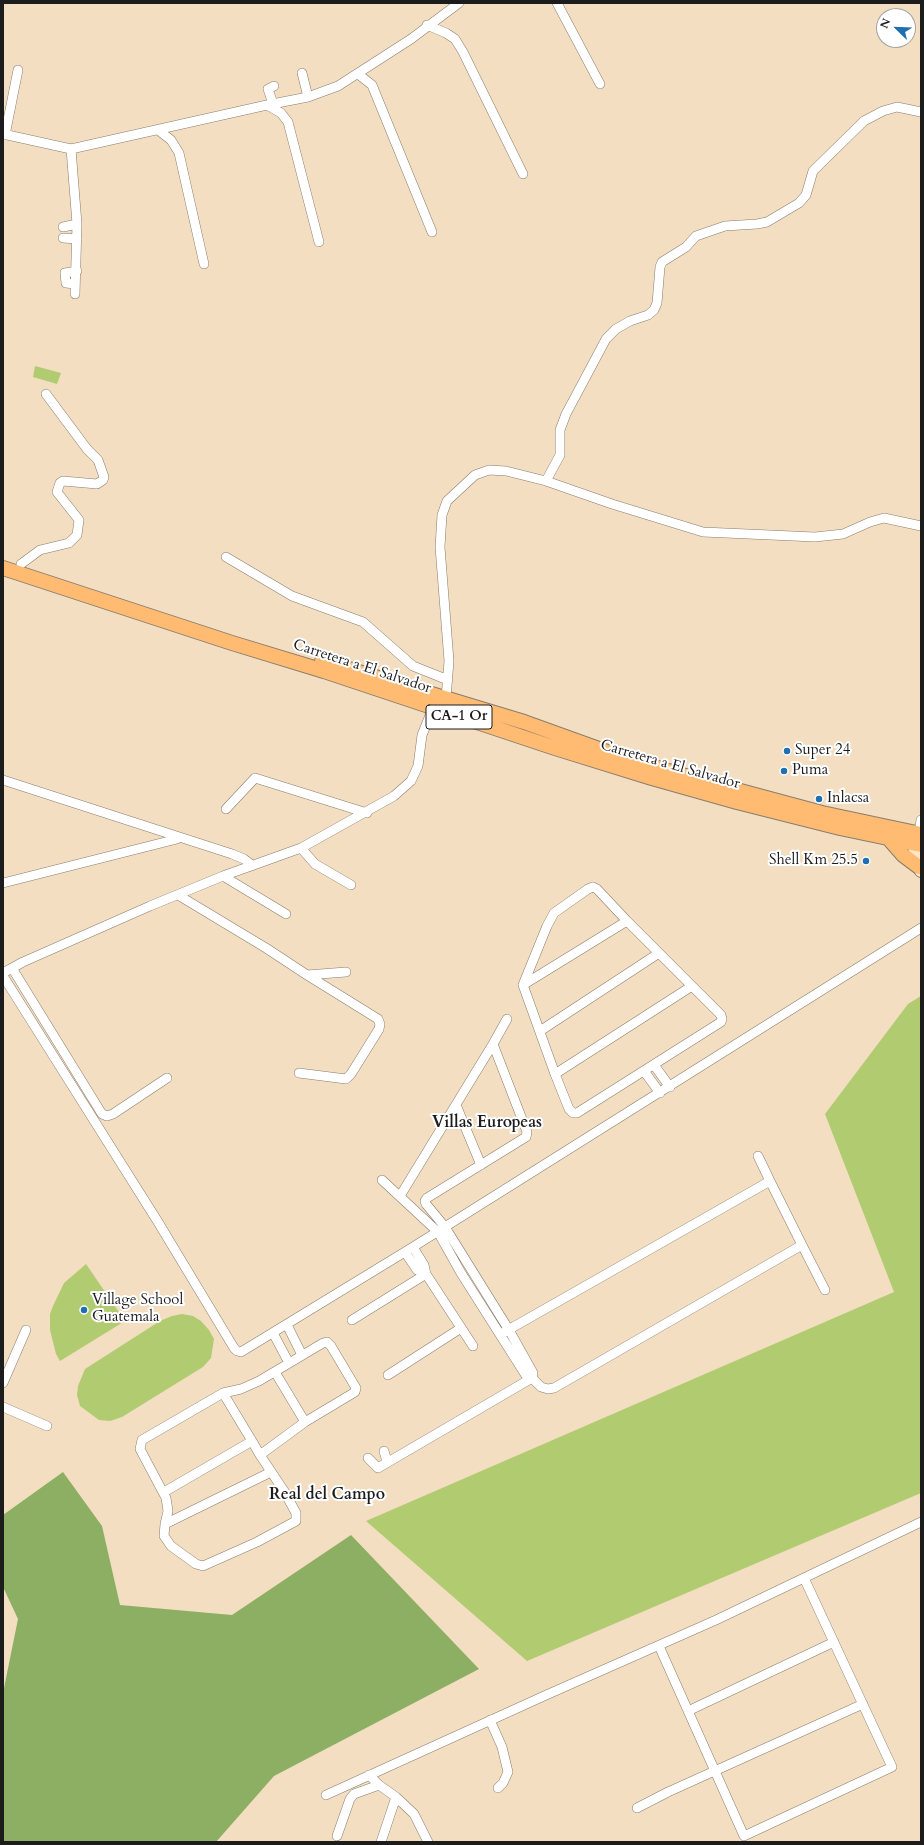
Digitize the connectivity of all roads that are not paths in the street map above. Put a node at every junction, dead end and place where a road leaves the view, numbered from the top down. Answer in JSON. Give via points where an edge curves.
{"nodes":[{"id":1,"x":458,"y":3,"type":"edge"},
{"id":2,"x":557,"y":3,"type":"edge"},
{"id":3,"x":427,"y":26,"type":"junction"},
{"id":4,"x":18,"y":70,"type":"dead end"},
{"id":5,"x":302,"y":73,"type":"dead end"},
{"id":6,"x":358,"y":74,"type":"junction"},
{"id":7,"x":600,"y":84,"type":"dead end"},
{"id":8,"x":274,"y":86,"type":"dead end"},
{"id":9,"x":308,"y":97,"type":"junction"},
{"id":10,"x":270,"y":104,"type":"junction"},
{"id":11,"x":6,"y":106,"type":"edge"},
{"id":12,"x":921,"y":112,"type":"edge"},
{"id":13,"x":158,"y":130,"type":"junction"},
{"id":14,"x":4,"y":134,"type":"edge"},
{"id":15,"x":71,"y":149,"type":"junction"},
{"id":16,"x":523,"y":174,"type":"dead end"},
{"id":17,"x":77,"y":224,"type":"junction"},
{"id":18,"x":63,"y":227,"type":"dead end"},
{"id":19,"x":432,"y":232,"type":"dead end"},
{"id":20,"x":63,"y":238,"type":"dead end"},
{"id":21,"x":77,"y":238,"type":"junction"},
{"id":22,"x":319,"y":242,"type":"dead end"},
{"id":23,"x":204,"y":264,"type":"dead end"},
{"id":24,"x":76,"y":294,"type":"dead end"},
{"id":25,"x":46,"y":394,"type":"dead end"},
{"id":26,"x":546,"y":481,"type":"junction"},
{"id":27,"x":921,"y":526,"type":"edge"},
{"id":28,"x":226,"y":557,"type":"dead end"},
{"id":29,"x":3,"y":558,"type":"edge"},
{"id":30,"x":21,"y":564,"type":"junction"},
{"id":31,"x":3,"y":568,"type":"edge"},
{"id":32,"x":448,"y":680,"type":"junction"},
{"id":33,"x":446,"y":698,"type":"junction"},
{"id":34,"x":433,"y":708,"type":"junction"},
{"id":35,"x":462,"y":718,"type":"junction"},
{"id":36,"x":530,"y":724,"type":"junction"},
{"id":37,"x":3,"y":780,"type":"edge"},
{"id":38,"x":226,"y":809,"type":"dead end"},
{"id":39,"x":367,"y":813,"type":"junction"},
{"id":40,"x":178,"y":838,"type":"junction"},
{"id":41,"x":889,"y":839,"type":"junction"},
{"id":42,"x":919,"y":847,"type":"edge"},
{"id":43,"x":301,"y":848,"type":"junction"},
{"id":44,"x":252,"y":865,"type":"junction"},
{"id":45,"x":223,"y":876,"type":"junction"},
{"id":46,"x":3,"y":883,"type":"edge"},
{"id":47,"x":351,"y":886,"type":"dead end"},
{"id":48,"x":178,"y":895,"type":"junction"},
{"id":49,"x":286,"y":914,"type":"dead end"},
{"id":50,"x":627,"y":921,"type":"junction"},
{"id":51,"x":921,"y":928,"type":"edge"},
{"id":52,"x":659,"y":953,"type":"junction"},
{"id":53,"x":12,"y":968,"type":"junction"},
{"id":54,"x":346,"y":972,"type":"dead end"},
{"id":55,"x":3,"y":974,"type":"edge"},
{"id":56,"x":307,"y":975,"type":"junction"},
{"id":57,"x":523,"y":985,"type":"junction"},
{"id":58,"x":692,"y":986,"type":"junction"},
{"id":59,"x":506,"y":1019,"type":"dead end"},
{"id":60,"x":540,"y":1031,"type":"junction"},
{"id":61,"x":493,"y":1044,"type":"junction"},
{"id":62,"x":654,"y":1065,"type":"junction"},
{"id":63,"x":644,"y":1071,"type":"junction"},
{"id":64,"x":299,"y":1074,"type":"dead end"},
{"id":65,"x":555,"y":1074,"type":"junction"},
{"id":66,"x":167,"y":1078,"type":"dead end"},
{"id":67,"x":670,"y":1087,"type":"junction"},
{"id":68,"x":660,"y":1093,"type":"junction"},
{"id":69,"x":456,"y":1105,"type":"junction"},
{"id":70,"x":758,"y":1156,"type":"dead end"},
{"id":71,"x":481,"y":1164,"type":"junction"},
{"id":72,"x":382,"y":1180,"type":"dead end"},
{"id":73,"x":770,"y":1182,"type":"junction"},
{"id":74,"x":400,"y":1196,"type":"junction"},
{"id":75,"x":430,"y":1208,"type":"junction"},
{"id":76,"x":422,"y":1215,"type":"junction"},
{"id":77,"x":442,"y":1229,"type":"junction"},
{"id":78,"x":802,"y":1245,"type":"junction"},
{"id":79,"x":413,"y":1247,"type":"junction"},
{"id":80,"x":405,"y":1252,"type":"junction"},
{"id":81,"x":426,"y":1274,"type":"junction"},
{"id":82,"x":825,"y":1290,"type":"dead end"},
{"id":83,"x":352,"y":1320,"type":"dead end"},
{"id":84,"x":287,"y":1325,"type":"junction"},
{"id":85,"x":461,"y":1328,"type":"junction"},
{"id":86,"x":26,"y":1330,"type":"dead end"},
{"id":87,"x":505,"y":1332,"type":"junction"},
{"id":88,"x":273,"y":1333,"type":"junction"},
{"id":89,"x":473,"y":1346,"type":"dead end"},
{"id":90,"x":302,"y":1355,"type":"junction"},
{"id":91,"x":289,"y":1363,"type":"junction"},
{"id":92,"x":275,"y":1372,"type":"junction"},
{"id":93,"x":388,"y":1375,"type":"dead end"},
{"id":94,"x":532,"y":1378,"type":"junction"},
{"id":95,"x":3,"y":1383,"type":"edge"},
{"id":96,"x":223,"y":1393,"type":"junction"},
{"id":97,"x":3,"y":1407,"type":"edge"},
{"id":98,"x":305,"y":1422,"type":"junction"},
{"id":99,"x":46,"y":1426,"type":"dead end"},
{"id":100,"x":252,"y":1441,"type":"junction"},
{"id":101,"x":384,"y":1451,"type":"dead end"},
{"id":102,"x":260,"y":1455,"type":"junction"},
{"id":103,"x":368,"y":1458,"type":"dead end"},
{"id":104,"x":387,"y":1462,"type":"junction"},
{"id":105,"x":271,"y":1472,"type":"junction"},
{"id":106,"x":164,"y":1492,"type":"junction"},
{"id":107,"x":921,"y":1522,"type":"edge"},
{"id":108,"x":165,"y":1524,"type":"junction"},
{"id":109,"x":804,"y":1578,"type":"junction"},
{"id":110,"x":834,"y":1642,"type":"junction"},
{"id":111,"x":659,"y":1646,"type":"junction"},
{"id":112,"x":863,"y":1704,"type":"junction"},
{"id":113,"x":688,"y":1711,"type":"junction"},
{"id":114,"x":490,"y":1720,"type":"junction"},
{"id":115,"x":715,"y":1772,"type":"junction"},
{"id":116,"x":369,"y":1775,"type":"junction"},
{"id":117,"x":379,"y":1785,"type":"junction"},
{"id":118,"x":498,"y":1788,"type":"dead end"},
{"id":119,"x":326,"y":1795,"type":"dead end"},
{"id":120,"x":396,"y":1797,"type":"junction"},
{"id":121,"x":637,"y":1808,"type":"dead end"},
{"id":122,"x":337,"y":1836,"type":"dead end"},
{"id":123,"x":426,"y":1841,"type":"edge"},
{"id":124,"x":381,"y":1842,"type":"edge"}],
"edges":[{"from":1,"to":3,"type":"street"},
{"from":2,"to":7,"type":"street"},
{"from":3,"to":6,"type":"street"},
{"from":3,"to":16,"type":"street","via":[[455,39]]},
{"from":4,"to":11,"type":"street"},
{"from":5,"to":9,"type":"street"},
{"from":6,"to":9,"type":"street","via":[[338,86]]},
{"from":6,"to":19,"type":"street","via":[[372,85]]},
{"from":8,"to":10,"type":"street","via":[[268,89]]},
{"from":9,"to":10,"type":"street"},
{"from":10,"to":13,"type":"street"},
{"from":10,"to":22,"type":"street","via":[[288,122]]},
{"from":11,"to":14,"type":"street"},
{"from":12,"to":26,"type":"street","via":[[897,107],[864,121],[813,171],[806,195],[799,203],[767,222],[725,226],[696,236],[686,247],[662,262],[654,310],[616,329],[606,339],[566,414],[560,430],[560,455]]},
{"from":13,"to":15,"type":"street"},
{"from":13,"to":23,"type":"street","via":[[171,140],[179,153]]},
{"from":14,"to":15,"type":"street"},
{"from":15,"to":17,"type":"street"},
{"from":17,"to":18,"type":"street"},
{"from":17,"to":21,"type":"street"},
{"from":20,"to":21,"type":"street"},
{"from":21,"to":24,"type":"street"},
{"from":25,"to":30,"type":"street","via":[[87,450],[98,460],[104,477],[97,484],[60,482],[57,492],[79,520],[77,535],[69,543],[40,550]]},
{"from":26,"to":27,"type":"street","via":[[703,532],[815,537],[842,534],[884,518]]},
{"from":26,"to":32,"type":"street","via":[[506,471],[489,470],[475,475],[447,501],[442,515],[440,547],[449,661]]},
{"from":28,"to":32,"type":"street","via":[[292,596],[363,622],[409,663]]},
{"from":29,"to":30,"type":"highway","name":"Carretera a El Salvador","number":"CA-1 Or"},
{"from":30,"to":33,"type":"highway","name":"Carretera a El Salvador","number":"CA-1 Or","via":[[282,649]]},
{"from":31,"to":34,"type":"highway","name":"Carretera a El Salvador","number":"CA-1 Or"},
{"from":32,"to":33,"type":"street"},
{"from":33,"to":36,"type":"highway","name":"Carretera a El Salvador","number":"CA-1 Or"},
{"from":34,"to":35,"type":"highway","name":"Carretera a El Salvador","number":"CA-1 Or"},
{"from":34,"to":39,"type":"street","via":[[422,736],[418,766],[411,781],[394,796]]},
{"from":35,"to":36,"type":"highway","via":[[483,720],[529,735]]},
{"from":35,"to":41,"type":"highway","name":"Carretera a El Salvador","number":"CA-1 Or","via":[[723,798]]},
{"from":36,"to":42,"type":"highway","name":"Carretera a El Salvador","number":"CA-1 Or","via":[[624,758],[822,813]]},
{"from":37,"to":40,"type":"street"},
{"from":38,"to":39,"type":"street","via":[[255,778]]},
{"from":39,"to":43,"type":"street"},
{"from":40,"to":44,"type":"street","via":[[232,854]]},
{"from":40,"to":46,"type":"street"},
{"from":41,"to":42,"type":"highway","name":"Carretera a El Salvador","number":"CA-1 Or"},
{"from":41,"to":42,"type":"highway","via":[[903,855]]},
{"from":43,"to":44,"type":"street"},
{"from":43,"to":47,"type":"street","via":[[315,864]]},
{"from":44,"to":45,"type":"street"},
{"from":45,"to":48,"type":"street"},
{"from":45,"to":49,"type":"street"},
{"from":48,"to":53,"type":"street"},
{"from":48,"to":56,"type":"street"},
{"from":50,"to":52,"type":"street"},
{"from":50,"to":57,"type":"street"},
{"from":50,"to":57,"type":"street","via":[[597,889],[588,889],[554,913]]},
{"from":51,"to":67,"type":"street"},
{"from":52,"to":58,"type":"street"},
{"from":52,"to":60,"type":"street"},
{"from":53,"to":55,"type":"street"},
{"from":53,"to":66,"type":"street","via":[[102,1114],[113,1114]]},
{"from":54,"to":56,"type":"street"},
{"from":55,"to":88,"type":"street","via":[[237,1352],[244,1351]]},
{"from":56,"to":64,"type":"street","via":[[378,1019],[380,1024],[351,1074],[346,1078]]},
{"from":57,"to":60,"type":"street"},
{"from":58,"to":62,"type":"street","via":[[722,1019]]},
{"from":58,"to":65,"type":"street"},
{"from":59,"to":61,"type":"street"},
{"from":60,"to":65,"type":"street"},
{"from":61,"to":69,"type":"street"},
{"from":61,"to":71,"type":"street","via":[[527,1135],[523,1140]]},
{"from":62,"to":63,"type":"street"},
{"from":62,"to":67,"type":"street"},
{"from":63,"to":65,"type":"street","via":[[577,1113],[569,1109]]},
{"from":63,"to":68,"type":"street"},
{"from":67,"to":68,"type":"street"},
{"from":68,"to":77,"type":"street"},
{"from":69,"to":71,"type":"street"},
{"from":69,"to":74,"type":"street"},
{"from":70,"to":73,"type":"street"},
{"from":71,"to":75,"type":"street","via":[[427,1198],[426,1204]]},
{"from":72,"to":74,"type":"street"},
{"from":73,"to":78,"type":"street"},
{"from":73,"to":87,"type":"street"},
{"from":74,"to":76,"type":"street"},
{"from":75,"to":76,"type":"street"},
{"from":75,"to":77,"type":"street"},
{"from":76,"to":77,"type":"street"},
{"from":77,"to":79,"type":"street"},
{"from":77,"to":87,"type":"street","via":[[461,1273],[479,1290]]},
{"from":78,"to":82,"type":"street"},
{"from":78,"to":94,"type":"street","via":[[554,1388],[544,1388]]},
{"from":79,"to":80,"type":"street"},
{"from":79,"to":81,"type":"street","via":[[424,1265]]},
{"from":80,"to":81,"type":"street","via":[[417,1270]]},
{"from":80,"to":84,"type":"street"},
{"from":81,"to":83,"type":"street"},
{"from":81,"to":85,"type":"street"},
{"from":84,"to":88,"type":"street"},
{"from":84,"to":90,"type":"street"},
{"from":85,"to":89,"type":"street"},
{"from":85,"to":93,"type":"street"},
{"from":86,"to":95,"type":"street"},
{"from":87,"to":94,"type":"street","via":[[527,1377]]},
{"from":88,"to":91,"type":"street"},
{"from":90,"to":91,"type":"street"},
{"from":90,"to":98,"type":"street","via":[[327,1342],[356,1389],[354,1393]]},
{"from":91,"to":92,"type":"street"},
{"from":92,"to":96,"type":"street","via":[[240,1389]]},
{"from":92,"to":98,"type":"street"},
{"from":94,"to":104,"type":"street"},
{"from":96,"to":100,"type":"street"},
{"from":96,"to":106,"type":"street","via":[[140,1442],[140,1449]]},
{"from":97,"to":99,"type":"street"},
{"from":98,"to":102,"type":"street"},
{"from":100,"to":102,"type":"street"},
{"from":100,"to":106,"type":"street"},
{"from":101,"to":104,"type":"street"},
{"from":102,"to":105,"type":"street"},
{"from":103,"to":104,"type":"street","via":[[378,1468]]},
{"from":105,"to":108,"type":"street"},
{"from":105,"to":108,"type":"street","via":[[297,1518],[295,1523],[263,1539],[201,1566],[171,1546],[164,1536]]},
{"from":106,"to":108,"type":"street","via":[[168,1511]]},
{"from":107,"to":109,"type":"street"},
{"from":109,"to":110,"type":"street"},
{"from":109,"to":111,"type":"street"},
{"from":110,"to":112,"type":"street"},
{"from":110,"to":113,"type":"street"},
{"from":111,"to":113,"type":"street"},
{"from":111,"to":114,"type":"street"},
{"from":112,"to":115,"type":"street"},
{"from":112,"to":115,"type":"street","via":[[892,1768],[744,1836]]},
{"from":113,"to":115,"type":"street"},
{"from":114,"to":116,"type":"street"},
{"from":114,"to":118,"type":"street","via":[[502,1747],[508,1772]]},
{"from":115,"to":121,"type":"street"},
{"from":116,"to":117,"type":"street"},
{"from":116,"to":119,"type":"street"},
{"from":117,"to":120,"type":"street"},
{"from":117,"to":122,"type":"street","via":[[354,1794]]},
{"from":120,"to":123,"type":"street","via":[[414,1814]]},
{"from":120,"to":124,"type":"street"}]}
